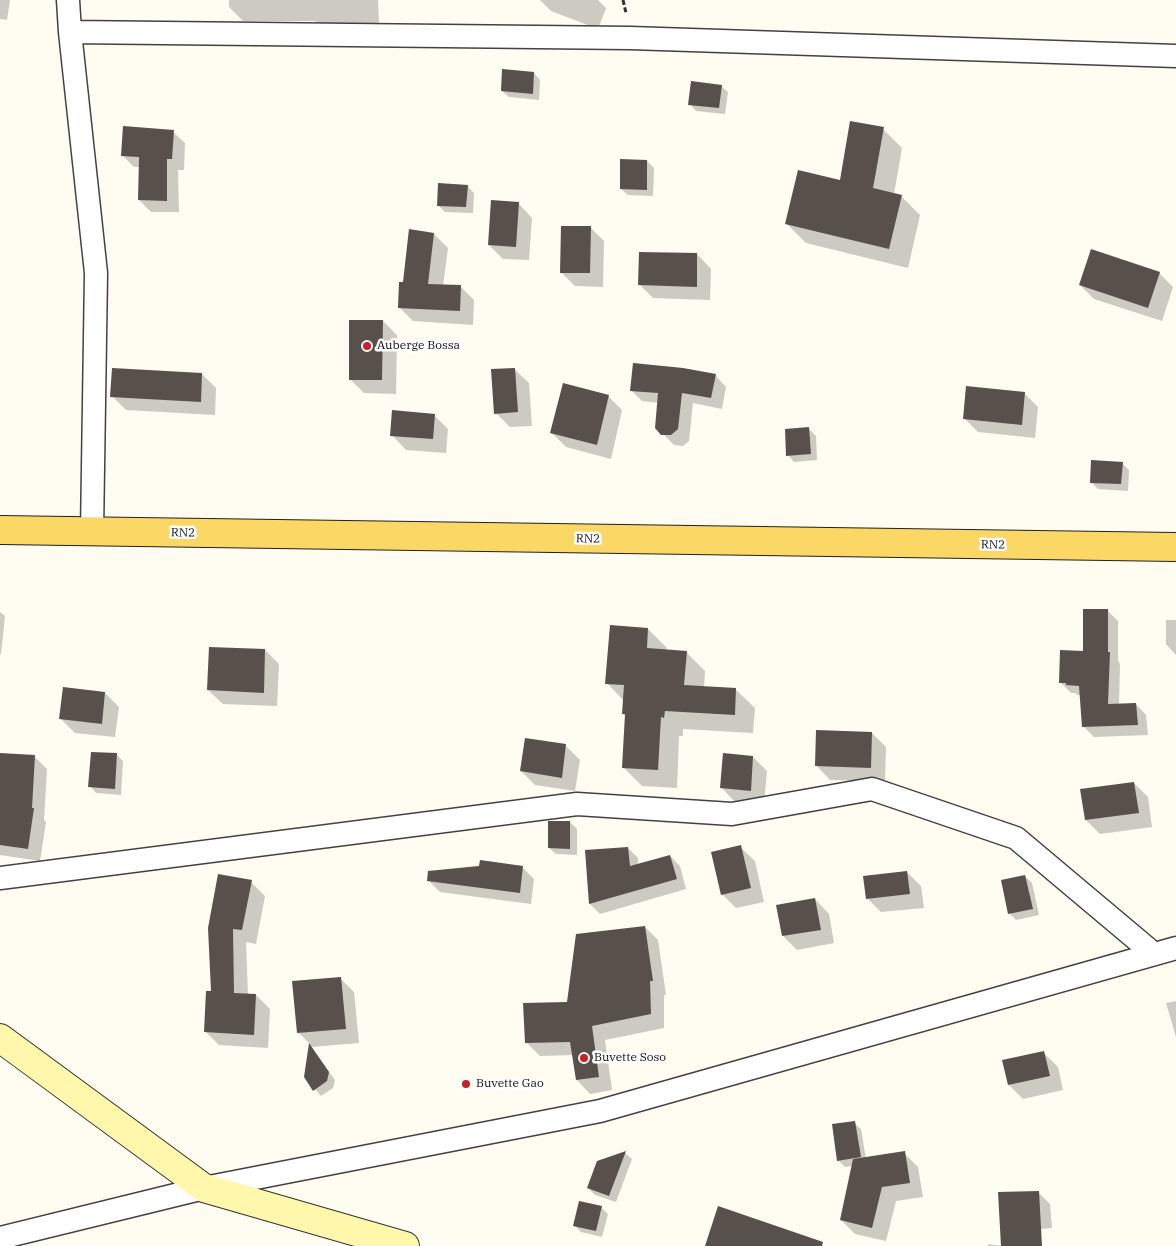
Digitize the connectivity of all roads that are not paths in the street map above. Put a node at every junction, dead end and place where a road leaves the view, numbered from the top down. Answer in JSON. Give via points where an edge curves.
{"nodes":[{"id":1,"x":68,"y":0,"type":"edge"},
{"id":2,"x":70,"y":32,"type":"junction"},
{"id":3,"x":1176,"y":56,"type":"edge"},
{"id":4,"x":0,"y":530,"type":"edge"},
{"id":5,"x":92,"y":532,"type":"junction"},
{"id":6,"x":1176,"y":547,"type":"edge"},
{"id":7,"x":0,"y":878,"type":"edge"},
{"id":8,"x":1176,"y":948,"type":"edge"},
{"id":9,"x":1154,"y":954,"type":"junction"},
{"id":10,"x":0,"y":1038,"type":"edge"},
{"id":11,"x":204,"y":1188,"type":"junction"},
{"id":12,"x":9,"y":1240,"type":"edge"},
{"id":13,"x":406,"y":1246,"type":"edge"}],
"edges":[{"from":1,"to":2,"type":"street"},
{"from":2,"to":3,"type":"street","via":[[630,38]]},
{"from":2,"to":5,"type":"street","via":[[96,273]]},
{"from":4,"to":5,"type":"main road","name":"RN2"},
{"from":5,"to":6,"type":"main road","name":"RN2"},
{"from":7,"to":9,"type":"street","via":[[577,804],[732,814],[872,789],[1016,838]]},
{"from":8,"to":9,"type":"street"},
{"from":9,"to":11,"type":"street","via":[[600,1112]]},
{"from":10,"to":11,"type":"street"},
{"from":11,"to":12,"type":"street"},
{"from":11,"to":13,"type":"street"}]}
